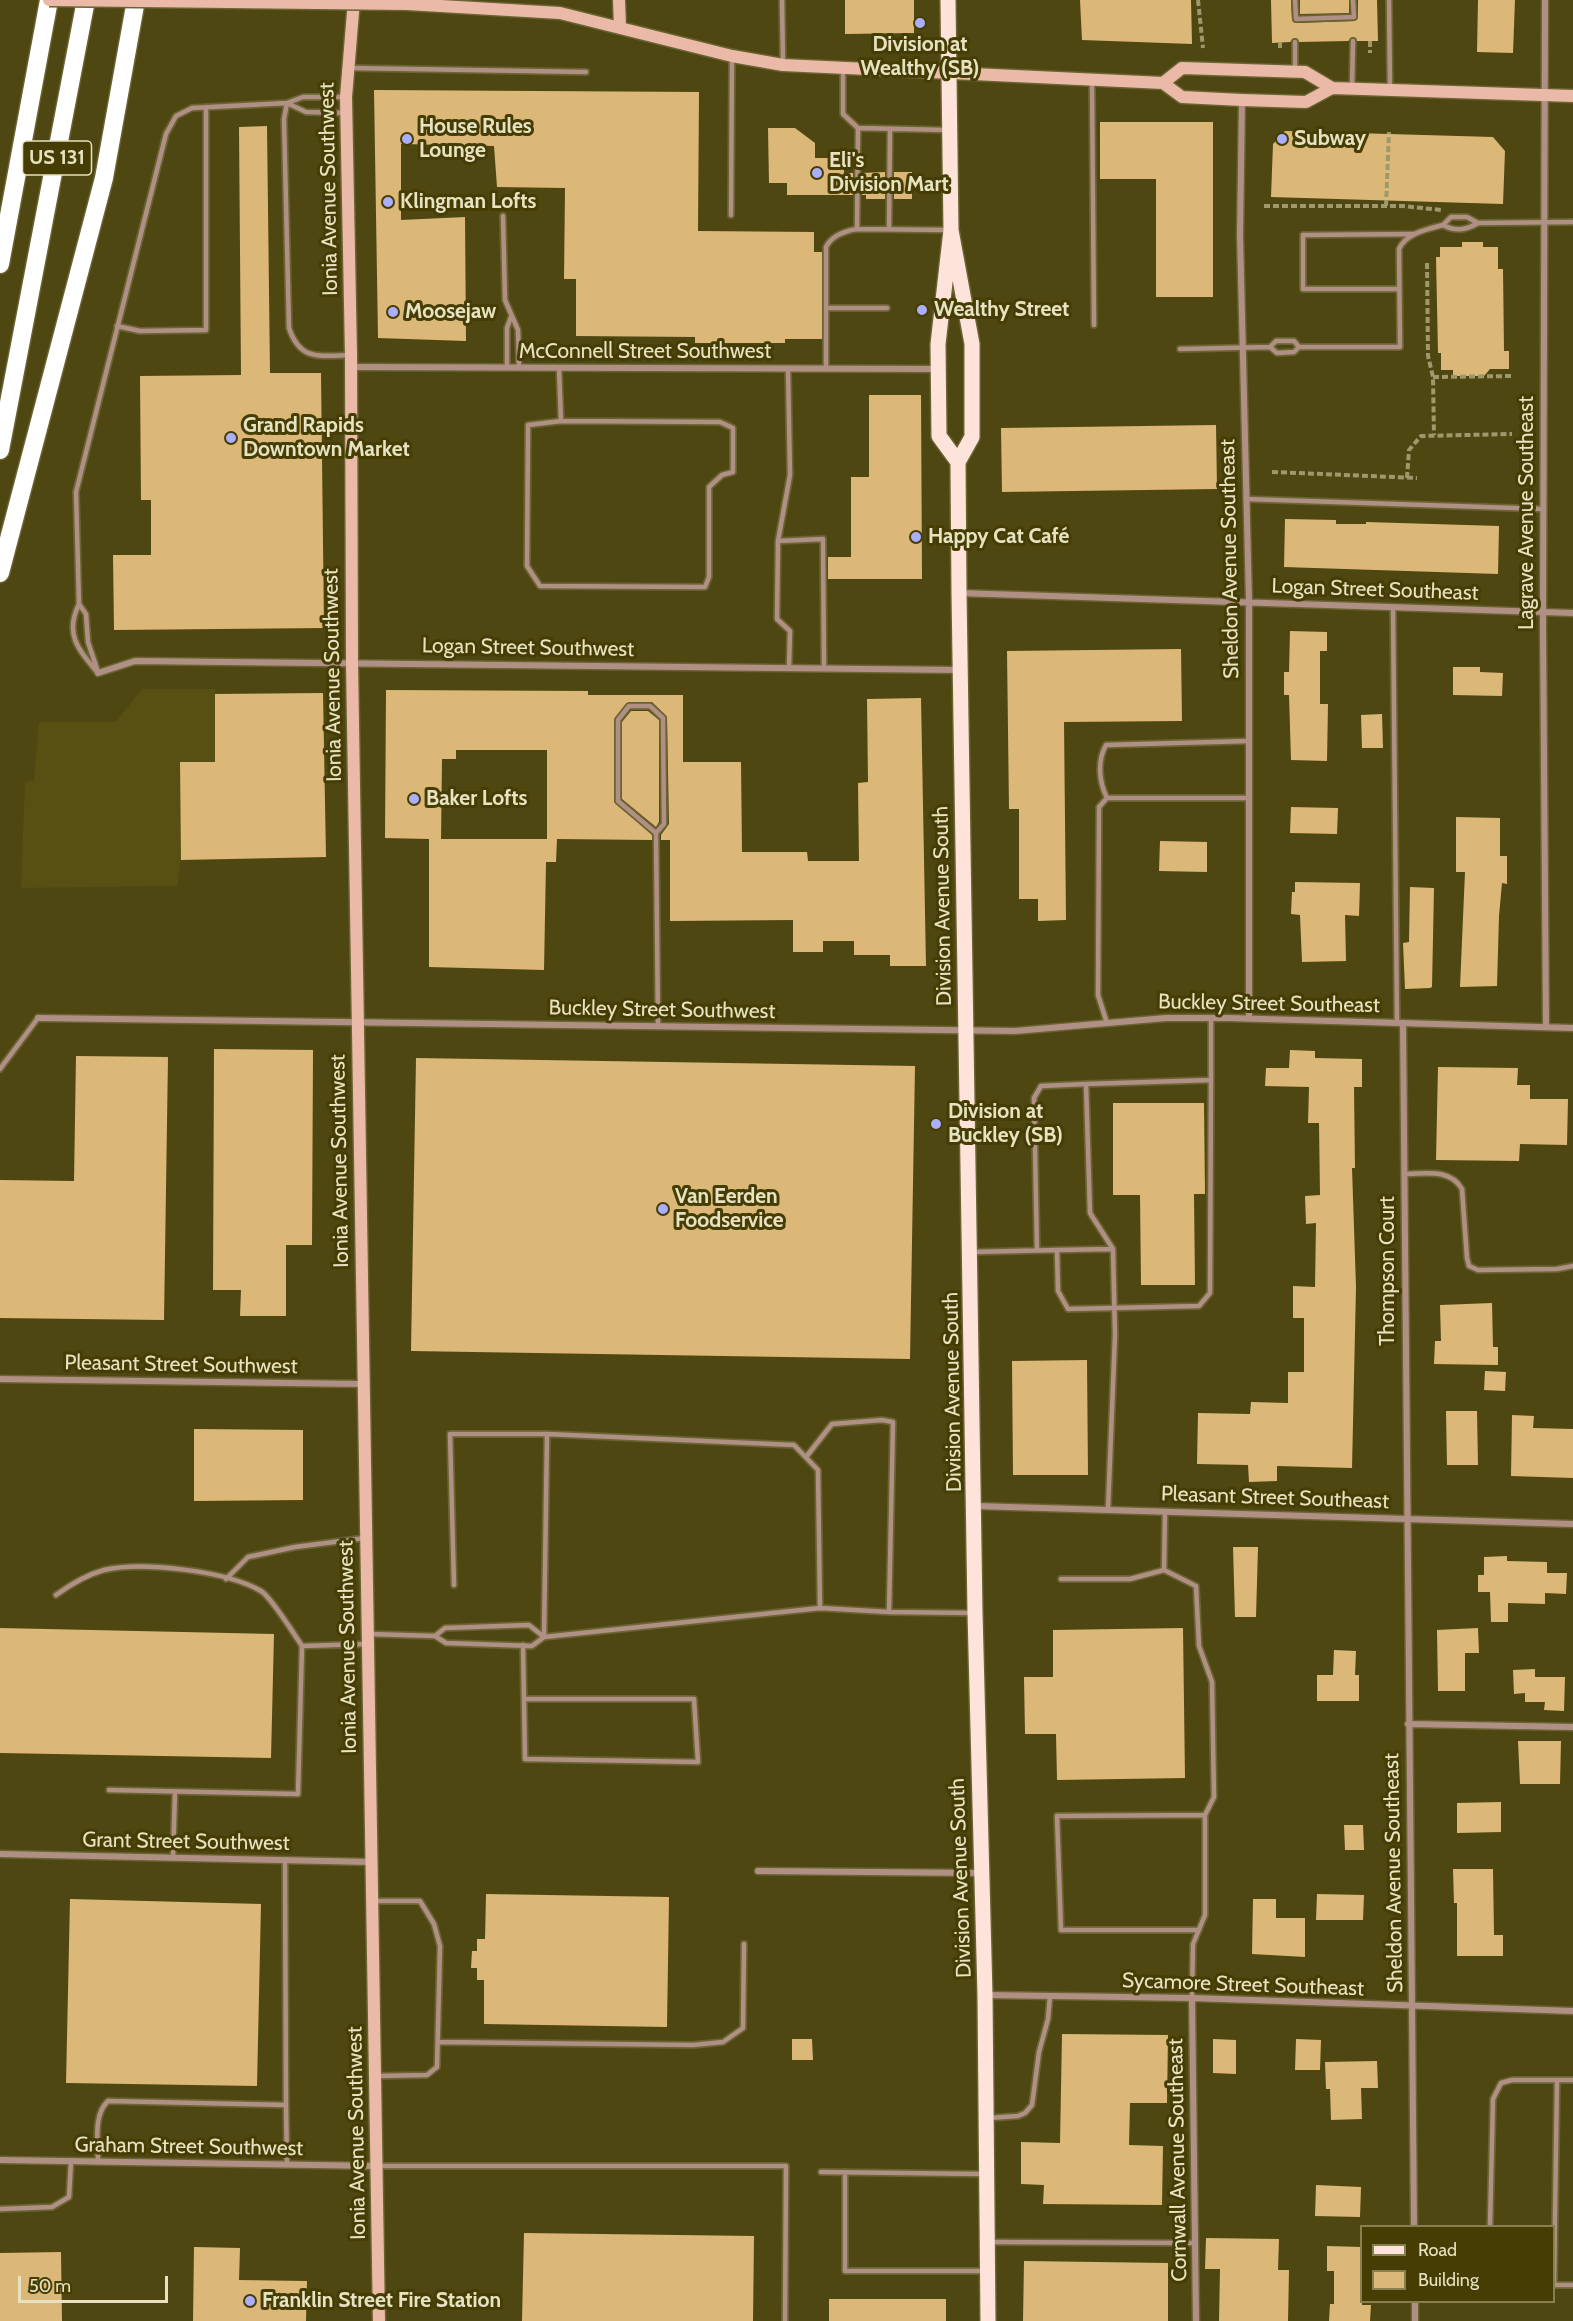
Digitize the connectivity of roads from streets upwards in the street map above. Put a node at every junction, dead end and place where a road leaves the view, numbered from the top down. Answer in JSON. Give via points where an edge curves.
{"nodes":[{"id":1,"x":41,"y":0,"type":"edge"},
{"id":2,"x":49,"y":0,"type":"edge"},
{"id":3,"x":86,"y":0,"type":"edge"},
{"id":4,"x":136,"y":0,"type":"edge"},
{"id":5,"x":354,"y":0,"type":"edge"},
{"id":6,"x":619,"y":0,"type":"edge"},
{"id":7,"x":948,"y":0,"type":"edge"},
{"id":8,"x":1545,"y":0,"type":"edge"},
{"id":9,"x":620,"y":27,"type":"junction"},
{"id":10,"x":949,"y":74,"type":"junction"},
{"id":11,"x":1163,"y":82,"type":"junction"},
{"id":12,"x":1332,"y":88,"type":"junction"},
{"id":13,"x":1545,"y":95,"type":"junction"},
{"id":14,"x":1573,"y":96,"type":"edge"},
{"id":15,"x":1242,"y":100,"type":"junction"},
{"id":16,"x":951,"y":230,"type":"junction"},
{"id":17,"x":0,"y":264,"type":"edge"},
{"id":18,"x":351,"y":361,"type":"junction"},
{"id":19,"x":938,"y":369,"type":"junction"},
{"id":20,"x":0,"y":450,"type":"edge"},
{"id":21,"x":958,"y":462,"type":"junction"},
{"id":22,"x":0,"y":573,"type":"edge"},
{"id":23,"x":959,"y":594,"type":"junction"},
{"id":24,"x":1249,"y":602,"type":"junction"},
{"id":25,"x":1543,"y":612,"type":"junction"},
{"id":26,"x":1573,"y":613,"type":"edge"},
{"id":27,"x":352,"y":662,"type":"junction"},
{"id":28,"x":960,"y":670,"type":"junction"},
{"id":29,"x":98,"y":673,"type":"road end"},
{"id":30,"x":38,"y":1018,"type":"road end"},
{"id":31,"x":1249,"y":1018,"type":"junction"},
{"id":32,"x":357,"y":1022,"type":"junction"},
{"id":33,"x":1400,"y":1023,"type":"junction"},
{"id":34,"x":1546,"y":1027,"type":"junction"},
{"id":35,"x":1573,"y":1028,"type":"edge"},
{"id":36,"x":966,"y":1030,"type":"junction"},
{"id":37,"x":0,"y":1379,"type":"edge"},
{"id":38,"x":362,"y":1384,"type":"junction"},
{"id":39,"x":976,"y":1506,"type":"junction"},
{"id":40,"x":1406,"y":1519,"type":"junction"},
{"id":41,"x":1573,"y":1524,"type":"edge"},
{"id":42,"x":1408,"y":1724,"type":"junction"},
{"id":43,"x":1573,"y":1727,"type":"edge"},
{"id":44,"x":0,"y":1854,"type":"edge"},
{"id":45,"x":372,"y":1862,"type":"junction"},
{"id":46,"x":758,"y":1870,"type":"dead end"},
{"id":47,"x":981,"y":1873,"type":"junction"},
{"id":48,"x":985,"y":1995,"type":"junction"},
{"id":49,"x":1192,"y":1998,"type":"junction"},
{"id":50,"x":1412,"y":2007,"type":"junction"},
{"id":51,"x":1573,"y":2011,"type":"edge"},
{"id":52,"x":0,"y":2160,"type":"edge"},
{"id":53,"x":378,"y":2166,"type":"junction"},
{"id":54,"x":1414,"y":2225,"type":"edge"},
{"id":55,"x":1415,"y":2303,"type":"edge"},
{"id":56,"x":379,"y":2321,"type":"edge"},
{"id":57,"x":988,"y":2321,"type":"edge"},
{"id":58,"x":1196,"y":2321,"type":"edge"},
{"id":59,"x":1415,"y":2321,"type":"edge"}],
"edges":[{"from":1,"to":2,"type":"street","bridge":true},
{"from":2,"to":9,"type":"street","bridge":true,"via":[[407,4],[560,13]]},
{"from":2,"to":17,"type":"highway"},
{"from":3,"to":20,"type":"highway","number":"US 131"},
{"from":4,"to":22,"type":"highway","via":[[104,178]]},
{"from":5,"to":18,"type":"street","name":"Ionia Avenue Southwest","via":[[346,98]]},
{"from":6,"to":9,"type":"street"},
{"from":7,"to":10,"type":"main road","name":"Division Avenue South"},
{"from":8,"to":13,"type":"street","name":"Lagrave Avenue Southeast"},
{"from":9,"to":10,"type":"street","via":[[783,65]]},
{"from":10,"to":11,"type":"street"},
{"from":10,"to":16,"type":"main road","name":"Division Avenue South"},
{"from":11,"to":12,"type":"street","via":[[1182,68],[1305,72]]},
{"from":11,"to":15,"type":"street","via":[[1182,98]]},
{"from":12,"to":13,"type":"street"},
{"from":12,"to":15,"type":"street","via":[[1306,102]]},
{"from":13,"to":14,"type":"street"},
{"from":13,"to":25,"type":"street","name":"Lagrave Avenue Southeast"},
{"from":15,"to":24,"type":"street","name":"Sheldon Avenue Southeast","via":[[1240,235]]},
{"from":16,"to":19,"type":"main road","name":"Division Avenue South"},
{"from":16,"to":21,"type":"main road","name":"Division Avenue South","via":[[972,344],[972,437]]},
{"from":18,"to":19,"type":"street","name":"McConnell Street Southwest","via":[[507,368]]},
{"from":18,"to":27,"type":"street","name":"Ionia Avenue Southwest"},
{"from":19,"to":21,"type":"main road","name":"Division Avenue South","via":[[939,436]]},
{"from":21,"to":23,"type":"main road","name":"Division Avenue South"},
{"from":23,"to":24,"type":"street","name":"Logan Street Southeast"},
{"from":23,"to":28,"type":"main road","name":"Division Avenue South"},
{"from":24,"to":25,"type":"street","name":"Logan Street Southeast"},
{"from":24,"to":31,"type":"street","name":"Sheldon Avenue Southeast"},
{"from":25,"to":26,"type":"street","name":"Logan Street Southeast"},
{"from":25,"to":34,"type":"street","name":"Lagrave Avenue Southeast"},
{"from":27,"to":28,"type":"street","name":"Logan Street Southwest"},
{"from":27,"to":29,"type":"street","name":"Logan Street Southwest","via":[[135,661]]},
{"from":27,"to":32,"type":"street","name":"Ionia Avenue Southwest"},
{"from":28,"to":36,"type":"main road","name":"Division Avenue South"},
{"from":30,"to":32,"type":"street"},
{"from":31,"to":33,"type":"street","name":"Buckley Street Southeast"},
{"from":31,"to":36,"type":"street","name":"Buckley Street Southeast","via":[[1015,1031]]},
{"from":32,"to":36,"type":"street","name":"Buckley Street Southwest"},
{"from":32,"to":38,"type":"street","name":"Ionia Avenue Southwest"},
{"from":33,"to":34,"type":"street","name":"Buckley Street Southeast"},
{"from":33,"to":40,"type":"street","name":"Thompson Court"},
{"from":34,"to":35,"type":"street","name":"Buckley Street Southeast"},
{"from":36,"to":39,"type":"main road","name":"Division Avenue South"},
{"from":37,"to":38,"type":"street","name":"Pleasant Street Southwest"},
{"from":38,"to":45,"type":"street","name":"Ionia Avenue Southwest"},
{"from":39,"to":40,"type":"street","name":"Pleasant Street Southeast"},
{"from":39,"to":47,"type":"main road","name":"Division Avenue South"},
{"from":40,"to":41,"type":"street","name":"Pleasant Street Southeast"},
{"from":40,"to":42,"type":"street","name":"Sheldon Avenue Southeast"},
{"from":42,"to":43,"type":"street"},
{"from":42,"to":50,"type":"street","name":"Sheldon Avenue Southeast"},
{"from":44,"to":45,"type":"street","name":"Grant Street Southwest"},
{"from":45,"to":53,"type":"street","name":"Ionia Avenue Southwest"},
{"from":46,"to":47,"type":"street"},
{"from":47,"to":48,"type":"main road","name":"Division Avenue South"},
{"from":48,"to":49,"type":"street","name":"Sycamore Street Southeast"},
{"from":48,"to":57,"type":"main road","name":"Division Avenue South"},
{"from":49,"to":50,"type":"street","name":"Sycamore Street Southeast"},
{"from":49,"to":58,"type":"street","name":"Cornwall Avenue Southeast"},
{"from":50,"to":51,"type":"street","name":"Sycamore Street Southeast"},
{"from":50,"to":54,"type":"street","name":"Sheldon Avenue Southeast"},
{"from":52,"to":53,"type":"street","name":"Graham Street Southwest"},
{"from":53,"to":56,"type":"street","name":"Ionia Avenue Southwest"},
{"from":55,"to":59,"type":"street"}]}
